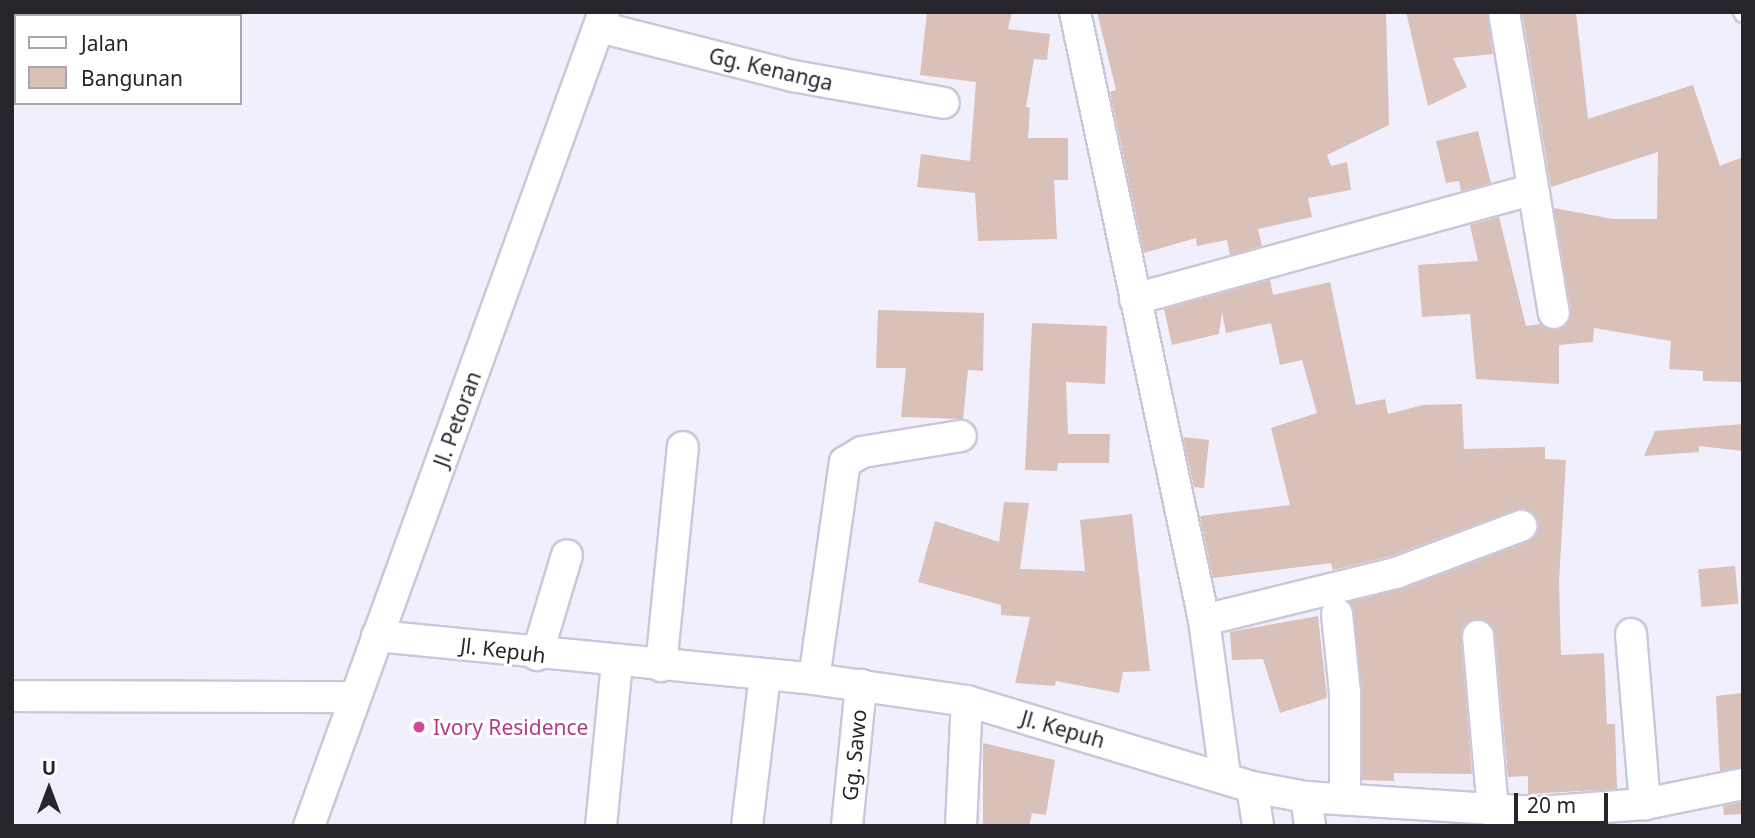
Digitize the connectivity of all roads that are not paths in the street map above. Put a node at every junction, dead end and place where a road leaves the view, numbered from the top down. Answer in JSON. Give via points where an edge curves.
{"nodes":[{"id":1,"x":1075,"y":12,"type":"edge"},
{"id":2,"x":1504,"y":12,"type":"edge"},
{"id":3,"x":602,"y":20,"type":"edge"},
{"id":4,"x":944,"y":103,"type":"dead end"},
{"id":5,"x":1531,"y":190,"type":"junction"},
{"id":6,"x":1135,"y":299,"type":"junction"},
{"id":7,"x":1554,"y":313,"type":"dead end"},
{"id":8,"x":961,"y":436,"type":"dead end"},
{"id":9,"x":683,"y":447,"type":"dead end"},
{"id":10,"x":1521,"y":526,"type":"dead end"},
{"id":11,"x":567,"y":555,"type":"dead end"},
{"id":12,"x":1337,"y":614,"type":"dead end"},
{"id":13,"x":1204,"y":620,"type":"junction"},
{"id":14,"x":1631,"y":634,"type":"dead end"},
{"id":15,"x":377,"y":636,"type":"junction"},
{"id":16,"x":1478,"y":636,"type":"dead end"},
{"id":17,"x":537,"y":655,"type":"junction"},
{"id":18,"x":617,"y":662,"type":"junction"},
{"id":19,"x":661,"y":666,"type":"junction"},
{"id":20,"x":765,"y":674,"type":"junction"},
{"id":21,"x":814,"y":679,"type":"junction"},
{"id":22,"x":861,"y":685,"type":"junction"},
{"id":23,"x":12,"y":696,"type":"edge"},
{"id":24,"x":355,"y":697,"type":"junction"},
{"id":25,"x":967,"y":701,"type":"junction"},
{"id":26,"x":1225,"y":776,"type":"junction"},
{"id":27,"x":1743,"y":783,"type":"edge"},
{"id":28,"x":1252,"y":787,"type":"junction"},
{"id":29,"x":1306,"y":797,"type":"junction"},
{"id":30,"x":1345,"y":798,"type":"junction"},
{"id":31,"x":1645,"y":804,"type":"junction"},
{"id":32,"x":1493,"y":811,"type":"junction"},
{"id":33,"x":1541,"y":819,"type":"edge"},
{"id":34,"x":309,"y":826,"type":"edge"},
{"id":35,"x":601,"y":826,"type":"edge"},
{"id":36,"x":747,"y":826,"type":"edge"},
{"id":37,"x":847,"y":826,"type":"edge"},
{"id":38,"x":961,"y":826,"type":"edge"},
{"id":39,"x":1258,"y":826,"type":"edge"},
{"id":40,"x":1310,"y":826,"type":"edge"}],
"edges":[{"from":1,"to":6,"type":"street"},
{"from":2,"to":5,"type":"street"},
{"from":3,"to":4,"type":"street","name":"Gg. Kenanga","via":[[793,76]]},
{"from":3,"to":15,"type":"street","name":"Jl. Petoran"},
{"from":5,"to":6,"type":"street"},
{"from":5,"to":7,"type":"street"},
{"from":6,"to":13,"type":"street"},
{"from":8,"to":21,"type":"street","via":[[862,452],[845,462]]},
{"from":9,"to":19,"type":"street"},
{"from":10,"to":13,"type":"street","via":[[1396,573]]},
{"from":11,"to":17,"type":"street"},
{"from":12,"to":30,"type":"street","via":[[1345,692]]},
{"from":13,"to":26,"type":"street"},
{"from":14,"to":31,"type":"street"},
{"from":15,"to":17,"type":"street","name":"Jl. Kepuh"},
{"from":15,"to":24,"type":"street","name":"Jl. Petoran"},
{"from":16,"to":32,"type":"street"},
{"from":17,"to":18,"type":"street","name":"Jl. Kepuh"},
{"from":18,"to":19,"type":"street","name":"Jl. Kepuh"},
{"from":18,"to":35,"type":"street"},
{"from":19,"to":20,"type":"street","name":"Jl. Kepuh"},
{"from":20,"to":21,"type":"street","name":"Jl. Kepuh"},
{"from":20,"to":36,"type":"street"},
{"from":21,"to":22,"type":"street","name":"Jl. Kepuh"},
{"from":22,"to":25,"type":"street","name":"Jl. Kepuh"},
{"from":22,"to":37,"type":"street","name":"Gg. Sawo"},
{"from":23,"to":24,"type":"street"},
{"from":24,"to":34,"type":"street","name":"Jl. Petoran"},
{"from":25,"to":26,"type":"street","name":"Jl. Kepuh"},
{"from":25,"to":38,"type":"street"},
{"from":26,"to":28,"type":"street","name":"Jl. Kepuh"},
{"from":27,"to":31,"type":"street","name":"Jl. Kepuh"},
{"from":28,"to":29,"type":"street","name":"Jl. Kepuh"},
{"from":28,"to":39,"type":"street"},
{"from":29,"to":30,"type":"street","name":"Jl. Kepuh"},
{"from":29,"to":40,"type":"street"},
{"from":30,"to":32,"type":"street","name":"Jl. Kepuh"},
{"from":31,"to":33,"type":"street","name":"Jl. Kepuh"},
{"from":32,"to":33,"type":"street","name":"Jl. Kepuh"}]}
